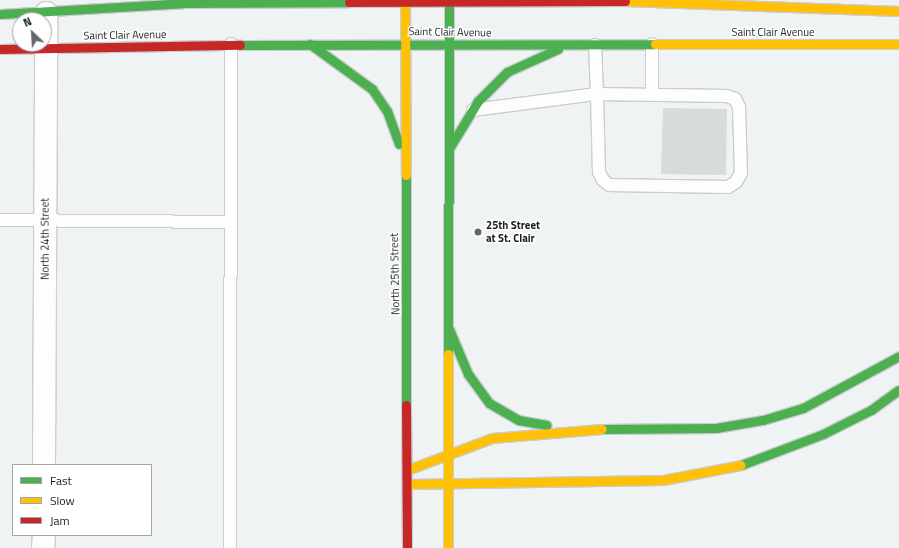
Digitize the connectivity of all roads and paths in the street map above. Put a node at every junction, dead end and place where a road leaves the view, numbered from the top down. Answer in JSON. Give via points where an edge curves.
{"nodes":[{"id":1,"x":561,"y":0,"type":"edge"},
{"id":2,"x":449,"y":1,"type":"edge"},
{"id":3,"x":293,"y":2,"type":"edge"},
{"id":4,"x":405,"y":2,"type":"edge"},
{"id":5,"x":899,"y":11,"type":"edge"},
{"id":6,"x":52,"y":13,"type":"edge"},
{"id":7,"x":0,"y":14,"type":"edge"},
{"id":8,"x":12,"y":14,"type":"edge"},
{"id":9,"x":404,"y":43,"type":"junction"},
{"id":10,"x":231,"y":44,"type":"junction"},
{"id":11,"x":310,"y":44,"type":"junction"},
{"id":12,"x":572,"y":44,"type":"junction"},
{"id":13,"x":652,"y":44,"type":"junction"},
{"id":14,"x":899,"y":44,"type":"edge"},
{"id":15,"x":450,"y":45,"type":"junction"},
{"id":16,"x":595,"y":45,"type":"junction"},
{"id":17,"x":0,"y":49,"type":"edge"},
{"id":18,"x":12,"y":49,"type":"edge"},
{"id":19,"x":52,"y":49,"type":"edge"},
{"id":20,"x":46,"y":52,"type":"edge"},
{"id":21,"x":597,"y":94,"type":"junction"},
{"id":22,"x":652,"y":94,"type":"junction"},
{"id":23,"x":473,"y":110,"type":"junction"},
{"id":24,"x":450,"y":147,"type":"junction"},
{"id":25,"x":405,"y":160,"type":"junction"},
{"id":26,"x":46,"y":219,"type":"junction"},
{"id":27,"x":0,"y":220,"type":"edge"},
{"id":28,"x":231,"y":222,"type":"junction"},
{"id":29,"x":449,"y":329,"type":"junction"},
{"id":30,"x":899,"y":356,"type":"edge"},
{"id":31,"x":899,"y":390,"type":"edge"},
{"id":32,"x":572,"y":429,"type":"junction"},
{"id":33,"x":450,"y":451,"type":"junction"},
{"id":34,"x":44,"y":464,"type":"edge"},
{"id":35,"x":407,"y":470,"type":"junction"},
{"id":36,"x":450,"y":483,"type":"junction"},
{"id":37,"x":407,"y":484,"type":"junction"},
{"id":38,"x":44,"y":536,"type":"edge"},
{"id":39,"x":44,"y":548,"type":"edge"},
{"id":40,"x":230,"y":548,"type":"edge"},
{"id":41,"x":407,"y":548,"type":"edge"},
{"id":42,"x":448,"y":548,"type":"edge"}],
"edges":[{"from":1,"to":2,"type":"main road"},
{"from":1,"to":5,"type":"main road","via":[[696,1]]},
{"from":2,"to":4,"type":"main road"},
{"from":2,"to":15,"type":"main road"},
{"from":3,"to":4,"type":"main road"},
{"from":3,"to":6,"type":"main road","via":[[183,3]]},
{"from":4,"to":9,"type":"main road","name":"North 25th Street"},
{"from":7,"to":8,"type":"main road"},
{"from":9,"to":11,"type":"main road","name":"Saint Clair Avenue"},
{"from":9,"to":15,"type":"main road","name":"Saint Clair Avenue"},
{"from":9,"to":25,"type":"main road","name":"North 25th Street"},
{"from":10,"to":11,"type":"main road","name":"Saint Clair Avenue"},
{"from":10,"to":19,"type":"main road","name":"Saint Clair Avenue"},
{"from":10,"to":28,"type":"lane"},
{"from":11,"to":25,"type":"main road","via":[[361,78],[379,97]]},
{"from":12,"to":15,"type":"main road","name":"Saint Clair Avenue"},
{"from":12,"to":16,"type":"main road","name":"Saint Clair Avenue"},
{"from":12,"to":23,"type":"main road","via":[[506,72]]},
{"from":13,"to":14,"type":"main road","name":"Saint Clair Avenue"},
{"from":13,"to":16,"type":"main road","name":"Saint Clair Avenue"},
{"from":13,"to":22,"type":"lane"},
{"from":15,"to":24,"type":"main road"},
{"from":16,"to":21,"type":"lane"},
{"from":17,"to":18,"type":"main road","name":"Saint Clair Avenue"},
{"from":20,"to":26,"type":"street","name":"North 24th Street"},
{"from":21,"to":22,"type":"lane"},
{"from":21,"to":22,"type":"lane","via":[[600,172],[609,185],[728,187],[736,182],[741,173],[739,107],[734,99]]},
{"from":21,"to":23,"type":"lane"},
{"from":23,"to":24,"type":"main road"},
{"from":24,"to":29,"type":"main road"},
{"from":25,"to":35,"type":"main road","name":"North 25th Street"},
{"from":26,"to":27,"type":"lane"},
{"from":26,"to":28,"type":"lane"},
{"from":26,"to":34,"type":"street","name":"North 24th Street"},
{"from":28,"to":40,"type":"lane"},
{"from":29,"to":32,"type":"main road","via":[[468,374],[489,403],[518,420]]},
{"from":29,"to":33,"type":"main road"},
{"from":30,"to":32,"type":"main road","via":[[803,408],[763,420],[672,431]]},
{"from":31,"to":36,"type":"main road","via":[[871,410],[823,434],[768,458],[708,474],[663,480]]},
{"from":32,"to":33,"type":"main road","via":[[492,438]]},
{"from":33,"to":35,"type":"main road"},
{"from":33,"to":36,"type":"main road"},
{"from":35,"to":37,"type":"main road","name":"North 25th Street"},
{"from":36,"to":37,"type":"main road"},
{"from":36,"to":42,"type":"main road"},
{"from":37,"to":41,"type":"main road","name":"North 25th Street"},
{"from":38,"to":39,"type":"street"}]}
